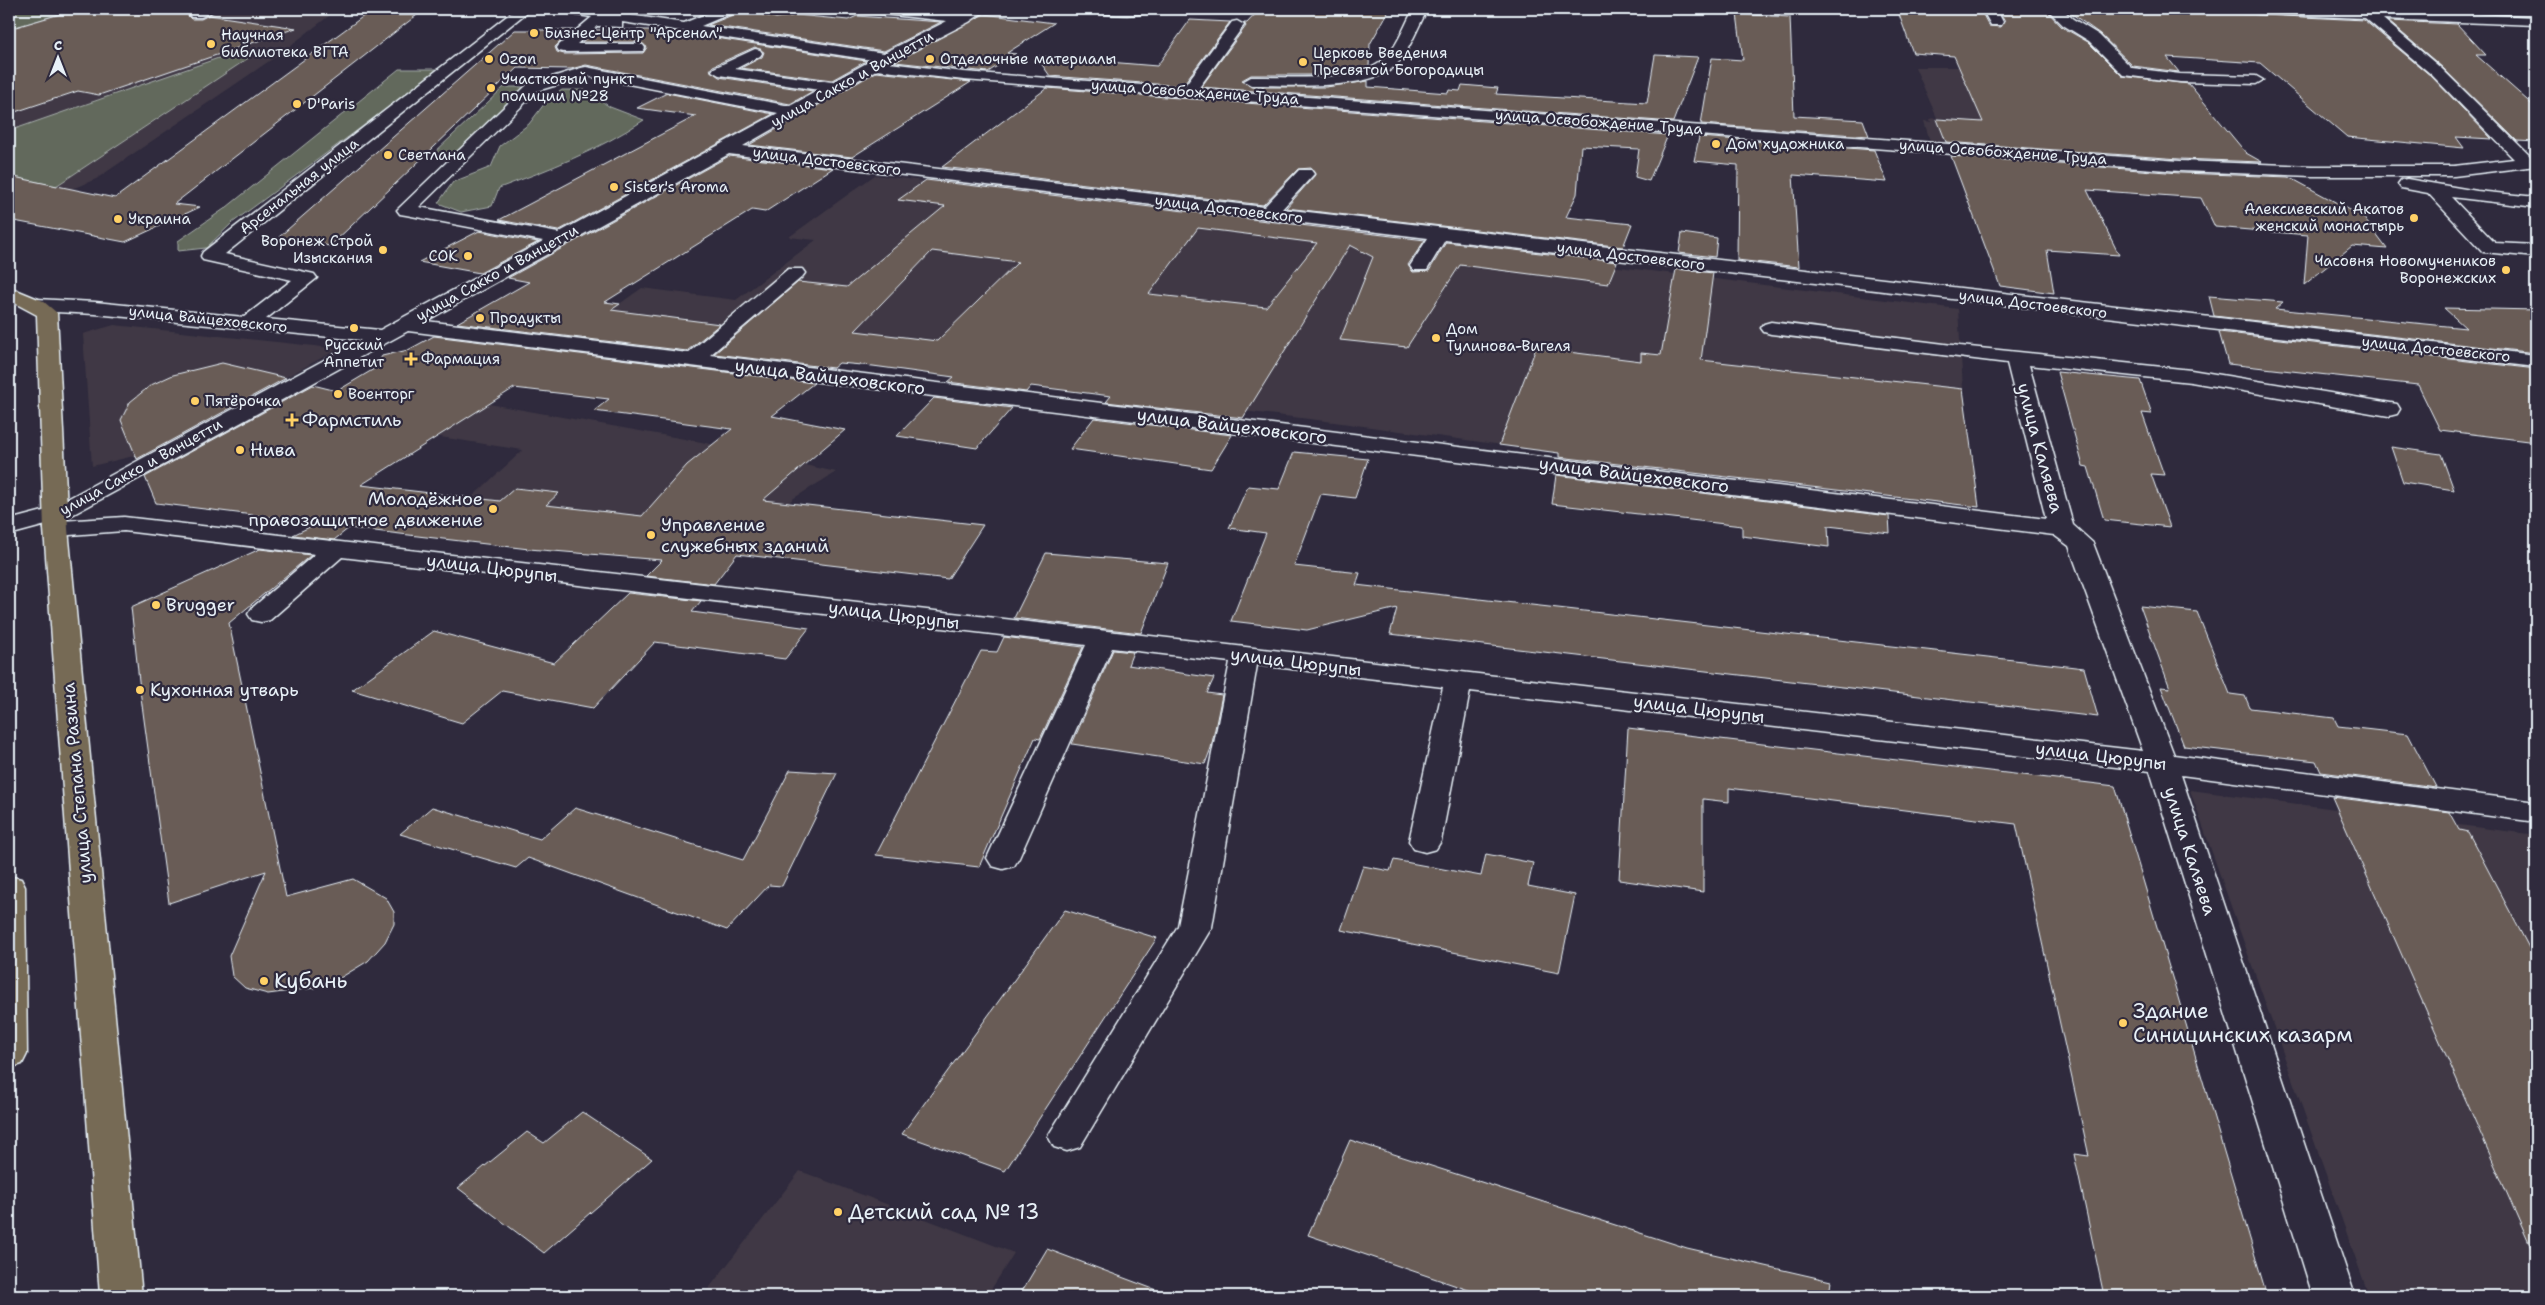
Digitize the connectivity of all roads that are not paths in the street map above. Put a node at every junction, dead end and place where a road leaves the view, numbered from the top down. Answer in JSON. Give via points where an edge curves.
{"nodes":[{"id":1,"x":211,"y":9,"type":"edge"},
{"id":2,"x":524,"y":9,"type":"edge"},
{"id":3,"x":564,"y":9,"type":"edge"},
{"id":4,"x":728,"y":9,"type":"edge"},
{"id":5,"x":762,"y":9,"type":"edge"},
{"id":6,"x":874,"y":9,"type":"edge"},
{"id":7,"x":981,"y":9,"type":"edge"},
{"id":8,"x":1096,"y":9,"type":"edge"},
{"id":9,"x":1989,"y":9,"type":"edge"},
{"id":10,"x":2054,"y":9,"type":"edge"},
{"id":11,"x":2243,"y":9,"type":"edge"},
{"id":12,"x":596,"y":11,"type":"edge"},
{"id":13,"x":2365,"y":11,"type":"edge"},
{"id":14,"x":791,"y":12,"type":"dead end"},
{"id":15,"x":1142,"y":12,"type":"dead end"},
{"id":16,"x":196,"y":14,"type":"dead end"},
{"id":17,"x":1418,"y":14,"type":"dead end"},
{"id":18,"x":964,"y":19,"type":"junction"},
{"id":19,"x":2536,"y":20,"type":"edge"},
{"id":20,"x":627,"y":21,"type":"junction"},
{"id":21,"x":1996,"y":22,"type":"dead end"},
{"id":22,"x":1237,"y":26,"type":"dead end"},
{"id":23,"x":686,"y":28,"type":"junction"},
{"id":24,"x":638,"y":48,"type":"junction"},
{"id":25,"x":755,"y":53,"type":"dead end"},
{"id":26,"x":879,"y":61,"type":"junction"},
{"id":27,"x":586,"y":71,"type":"junction"},
{"id":28,"x":2256,"y":80,"type":"dead end"},
{"id":29,"x":832,"y":88,"type":"junction"},
{"id":30,"x":1192,"y":88,"type":"junction"},
{"id":31,"x":791,"y":111,"type":"junction"},
{"id":32,"x":726,"y":149,"type":"junction"},
{"id":33,"x":2531,"y":161,"type":"edge"},
{"id":34,"x":2312,"y":171,"type":"junction"},
{"id":35,"x":1305,"y":174,"type":"dead end"},
{"id":36,"x":2434,"y":188,"type":"junction"},
{"id":37,"x":2536,"y":202,"type":"edge"},
{"id":38,"x":1270,"y":214,"type":"junction"},
{"id":39,"x":1438,"y":234,"type":"junction"},
{"id":40,"x":560,"y":239,"type":"junction"},
{"id":41,"x":2536,"y":251,"type":"edge"},
{"id":42,"x":1420,"y":266,"type":"dead end"},
{"id":43,"x":795,"y":273,"type":"dead end"},
{"id":44,"x":9,"y":293,"type":"edge"},
{"id":45,"x":36,"y":305,"type":"junction"},
{"id":46,"x":248,"y":323,"type":"junction"},
{"id":47,"x":403,"y":324,"type":"junction"},
{"id":48,"x":1771,"y":328,"type":"dead end"},
{"id":49,"x":380,"y":336,"type":"junction"},
{"id":50,"x":2016,"y":358,"type":"junction"},
{"id":51,"x":692,"y":360,"type":"junction"},
{"id":52,"x":2536,"y":360,"type":"edge"},
{"id":53,"x":2389,"y":409,"type":"dead end"},
{"id":54,"x":56,"y":522,"type":"junction"},
{"id":55,"x":9,"y":528,"type":"edge"},
{"id":56,"x":2060,"y":528,"type":"junction"},
{"id":57,"x":335,"y":550,"type":"junction"},
{"id":58,"x":261,"y":614,"type":"dead end"},
{"id":59,"x":1102,"y":639,"type":"junction"},
{"id":60,"x":1245,"y":656,"type":"junction"},
{"id":61,"x":1459,"y":681,"type":"junction"},
{"id":62,"x":2162,"y":763,"type":"junction"},
{"id":63,"x":2536,"y":812,"type":"edge"},
{"id":64,"x":1425,"y":841,"type":"dead end"},
{"id":65,"x":1003,"y":858,"type":"dead end"},
{"id":66,"x":9,"y":888,"type":"edge"},
{"id":67,"x":9,"y":994,"type":"edge"},
{"id":68,"x":9,"y":1054,"type":"edge"},
{"id":69,"x":1067,"y":1136,"type":"dead end"},
{"id":70,"x":121,"y":1296,"type":"edge"},
{"id":71,"x":2334,"y":1296,"type":"edge"}],
"edges":[{"from":1,"to":16,"type":"street"},
{"from":2,"to":46,"type":"street","name":"Арсенальная улица","via":[[210,256],[307,278]]},
{"from":3,"to":12,"type":"street"},
{"from":4,"to":23,"type":"street"},
{"from":5,"to":14,"type":"street"},
{"from":6,"to":18,"type":"street"},
{"from":7,"to":18,"type":"street","name":"улица Сакко и Ванцетти"},
{"from":8,"to":15,"type":"street"},
{"from":9,"to":21,"type":"street"},
{"from":10,"to":28,"type":"street","via":[[2094,38],[2128,72],[2180,78]]},
{"from":11,"to":13,"type":"street"},
{"from":12,"to":20,"type":"street"},
{"from":13,"to":19,"type":"street"},
{"from":13,"to":33,"type":"street","via":[[2438,72]]},
{"from":17,"to":30,"type":"street","via":[[1389,64],[1376,73],[1352,78]]},
{"from":18,"to":26,"type":"street","name":"улица Сакко и Ванцетти"},
{"from":20,"to":23,"type":"street","name":"улица Освобождение Труда"},
{"from":20,"to":24,"type":"street","via":[[678,31]]},
{"from":20,"to":24,"type":"street","via":[[594,21],[564,48]]},
{"from":22,"to":30,"type":"street"},
{"from":23,"to":26,"type":"street","name":"улица Освобождение Труда"},
{"from":24,"to":27,"type":"street"},
{"from":25,"to":29,"type":"street","via":[[719,71]]},
{"from":26,"to":29,"type":"street","name":"улица Сакко и Ванцетти"},
{"from":26,"to":30,"type":"street","name":"улица Освобождение Труда","via":[[964,76]]},
{"from":27,"to":31,"type":"street"},
{"from":27,"to":40,"type":"street","via":[[532,88],[406,210]]},
{"from":29,"to":31,"type":"street","name":"улица Сакко и Ванцетти"},
{"from":30,"to":34,"type":"street","name":"улица Освобождение Труда","via":[[2180,166]]},
{"from":31,"to":32,"type":"street","name":"улица Сакко и Ванцетти"},
{"from":32,"to":38,"type":"street","name":"улица Достоевского"},
{"from":32,"to":40,"type":"street","name":"улица Сакко и Ванцетти"},
{"from":33,"to":34,"type":"street","name":"улица Освобождение Труда","via":[[2454,171]]},
{"from":34,"to":36,"type":"street"},
{"from":35,"to":38,"type":"street"},
{"from":36,"to":37,"type":"street"},
{"from":36,"to":41,"type":"street","via":[[2490,248]]},
{"from":38,"to":39,"type":"street","name":"улица Достоевского"},
{"from":39,"to":42,"type":"street"},
{"from":39,"to":52,"type":"street","name":"улица Достоевского"},
{"from":40,"to":47,"type":"street","name":"улица Сакко и Ванцетти"},
{"from":43,"to":51,"type":"street"},
{"from":44,"to":45,"type":"main road"},
{"from":45,"to":46,"type":"street","name":"улица Вайцеховского"},
{"from":45,"to":54,"type":"main road","name":"улица Степана Разина","via":[[47,313]]},
{"from":46,"to":49,"type":"street","name":"улица Вайцеховского"},
{"from":47,"to":49,"type":"street","name":"улица Сакко и Ванцетти"},
{"from":47,"to":51,"type":"street","name":"улица Вайцеховского"},
{"from":48,"to":50,"type":"street"},
{"from":49,"to":54,"type":"street","name":"улица Сакко и Ванцетти"},
{"from":50,"to":53,"type":"street","via":[[2191,376]]},
{"from":50,"to":56,"type":"street","name":"улица Каляева"},
{"from":51,"to":56,"type":"street","name":"улица Вайцеховского"},
{"from":54,"to":55,"type":"street","name":"улица Сакко и Ванцетти"},
{"from":54,"to":57,"type":"street","name":"улица Цюрупы","via":[[124,524]]},
{"from":54,"to":70,"type":"main road","name":"улица Степана Разина"},
{"from":56,"to":62,"type":"street","name":"улица Каляева","via":[[2080,543]]},
{"from":57,"to":58,"type":"street"},
{"from":57,"to":59,"type":"street","name":"улица Цюрупы"},
{"from":59,"to":60,"type":"street","name":"улица Цюрупы"},
{"from":59,"to":65,"type":"street"},
{"from":60,"to":61,"type":"street","name":"улица Цюрупы"},
{"from":60,"to":69,"type":"street","via":[[1196,927]]},
{"from":61,"to":62,"type":"street","name":"улица Цюрупы"},
{"from":61,"to":64,"type":"street"},
{"from":62,"to":63,"type":"street","name":"улица Цюрупы"},
{"from":62,"to":71,"type":"street","name":"улица Каляева"},
{"from":66,"to":67,"type":"main road"},
{"from":67,"to":68,"type":"main road"}]}
